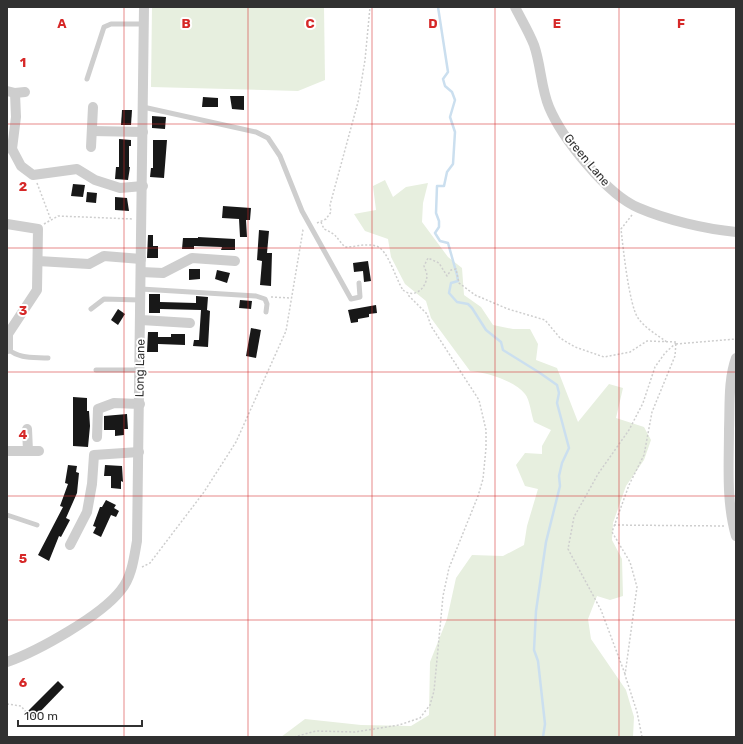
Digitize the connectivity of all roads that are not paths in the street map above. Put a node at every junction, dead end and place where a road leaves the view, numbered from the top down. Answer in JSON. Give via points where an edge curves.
{"nodes":[{"id":1,"x":144,"y":7,"type":"edge"},
{"id":2,"x":515,"y":7,"type":"edge"},
{"id":3,"x":144,"y":24,"type":"junction"},
{"id":4,"x":87,"y":79,"type":"dead end"},
{"id":5,"x":16,"y":92,"type":"edge"},
{"id":6,"x":93,"y":107,"type":"dead end"},
{"id":7,"x":143,"y":107,"type":"junction"},
{"id":8,"x":92,"y":131,"type":"junction"},
{"id":9,"x":143,"y":132,"type":"junction"},
{"id":10,"x":91,"y":147,"type":"dead end"},
{"id":11,"x":10,"y":149,"type":"edge"},
{"id":12,"x":142,"y":186,"type":"junction"},
{"id":13,"x":7,"y":224,"type":"edge"},
{"id":14,"x":736,"y":232,"type":"edge"},
{"id":15,"x":141,"y":259,"type":"junction"},
{"id":16,"x":38,"y":261,"type":"junction"},
{"id":17,"x":235,"y":261,"type":"dead end"},
{"id":18,"x":141,"y":272,"type":"junction"},
{"id":19,"x":360,"y":283,"type":"dead end"},
{"id":20,"x":141,"y":289,"type":"junction"},
{"id":21,"x":141,"y":300,"type":"junction"},
{"id":22,"x":91,"y":309,"type":"dead end"},
{"id":23,"x":266,"y":312,"type":"dead end"},
{"id":24,"x":141,"y":320,"type":"junction"},
{"id":25,"x":190,"y":323,"type":"dead end"},
{"id":26,"x":8,"y":334,"type":"edge"},
{"id":27,"x":8,"y":349,"type":"joint"},
{"id":28,"x":48,"y":358,"type":"dead end"},
{"id":29,"x":736,"y":358,"type":"edge"},
{"id":30,"x":96,"y":370,"type":"dead end"},
{"id":31,"x":140,"y":370,"type":"junction"},
{"id":32,"x":140,"y":404,"type":"junction"},
{"id":33,"x":27,"y":429,"type":"dead end"},
{"id":34,"x":97,"y":437,"type":"dead end"},
{"id":35,"x":7,"y":451,"type":"edge"},
{"id":36,"x":28,"y":451,"type":"junction"},
{"id":37,"x":39,"y":451,"type":"dead end"},
{"id":38,"x":139,"y":452,"type":"junction"},
{"id":39,"x":7,"y":515,"type":"edge"},
{"id":40,"x":37,"y":525,"type":"dead end"},
{"id":41,"x":735,"y":531,"type":"edge"},
{"id":42,"x":70,"y":545,"type":"dead end"},
{"id":43,"x":7,"y":662,"type":"edge"}],
"edges":[{"from":1,"to":3,"type":"street","name":"Long Lane"},
{"from":2,"to":14,"type":"street","name":"Green Lane","via":[[534,45],[548,106],[554,119],[580,155],[606,184],[638,208],[701,227]]},
{"from":3,"to":4,"type":"lane","via":[[111,24],[104,27]]},
{"from":3,"to":7,"type":"street","name":"Long Lane"},
{"from":5,"to":11,"type":"street","via":[[16,117]]},
{"from":6,"to":8,"type":"street"},
{"from":7,"to":9,"type":"street","name":"Long Lane"},
{"from":7,"to":19,"type":"lane","via":[[256,132],[268,138],[280,156],[302,211],[351,299],[360,297]]},
{"from":8,"to":9,"type":"street"},
{"from":8,"to":10,"type":"street"},
{"from":9,"to":12,"type":"street","name":"Long Lane"},
{"from":11,"to":12,"type":"street","via":[[21,166],[33,175],[77,169],[95,180],[120,188]]},
{"from":12,"to":15,"type":"street","name":"Long Lane"},
{"from":13,"to":16,"type":"street","via":[[38,229]]},
{"from":15,"to":16,"type":"street","via":[[104,256],[89,264]]},
{"from":15,"to":18,"type":"street","name":"Long Lane"},
{"from":16,"to":26,"type":"street","via":[[37,290]]},
{"from":17,"to":18,"type":"street","via":[[192,258],[163,273]]},
{"from":18,"to":20,"type":"street","name":"Long Lane"},
{"from":20,"to":21,"type":"street","name":"Long Lane"},
{"from":20,"to":23,"type":"lane","via":[[262,297],[267,304]]},
{"from":21,"to":22,"type":"lane","via":[[104,299]]},
{"from":21,"to":24,"type":"street","name":"Long Lane"},
{"from":24,"to":25,"type":"street"},
{"from":24,"to":31,"type":"street","name":"Long Lane"},
{"from":26,"to":27,"type":"street"},
{"from":27,"to":28,"type":"lane","via":[[14,355]]},
{"from":29,"to":41,"type":"street","via":[[732,369],[729,483]]},
{"from":30,"to":31,"type":"lane"},
{"from":31,"to":32,"type":"street","name":"Long Lane"},
{"from":32,"to":34,"type":"street","via":[[114,403],[98,409]]},
{"from":32,"to":38,"type":"street","name":"Long Lane"},
{"from":33,"to":36,"type":"street"},
{"from":35,"to":36,"type":"street"},
{"from":36,"to":37,"type":"street"},
{"from":38,"to":42,"type":"street","via":[[94,455],[87,512]]},
{"from":38,"to":43,"type":"street","name":"Long Lane","via":[[137,541],[131,571],[121,590],[95,614],[28,654]]},
{"from":39,"to":40,"type":"lane"}]}
